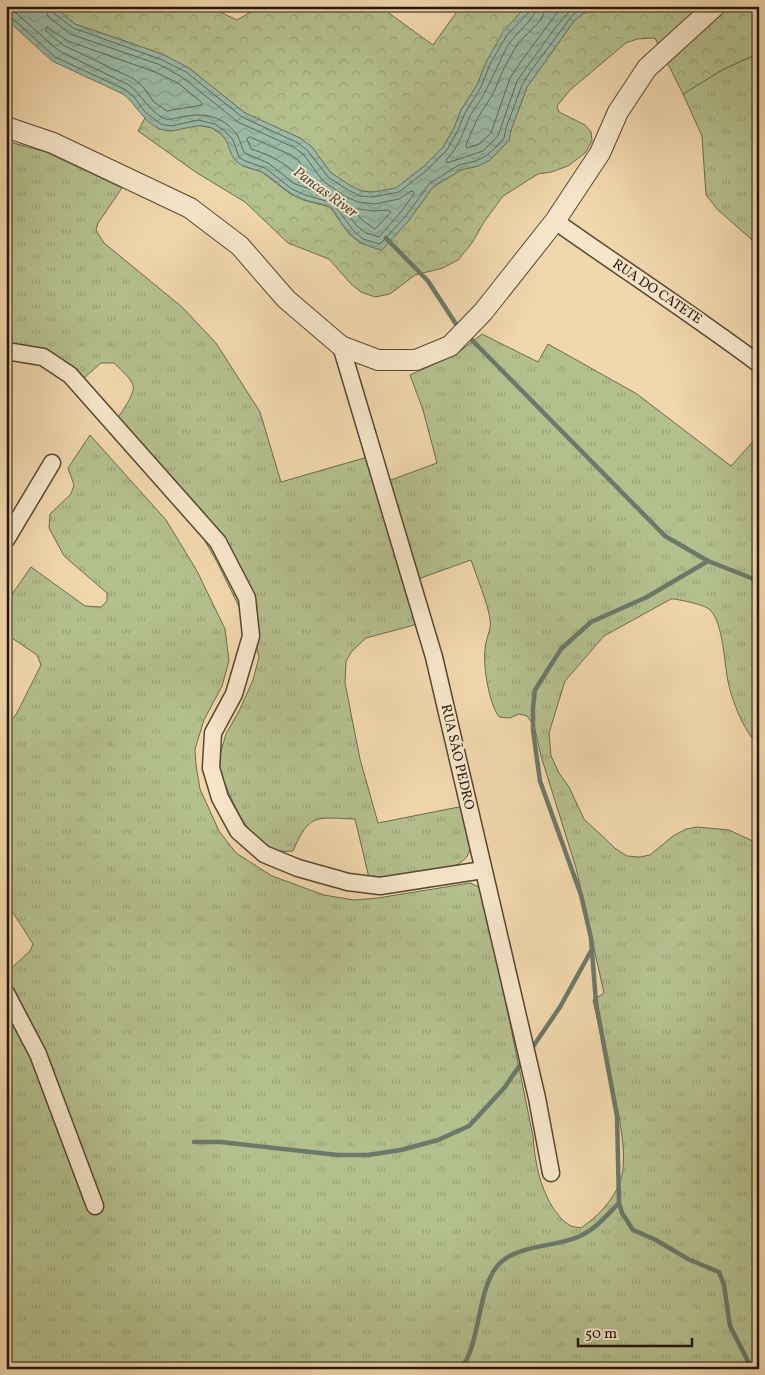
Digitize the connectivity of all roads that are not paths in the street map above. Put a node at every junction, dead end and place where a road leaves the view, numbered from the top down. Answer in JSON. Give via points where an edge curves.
{"nodes":[{"id":1,"x":714,"y":6,"type":"edge"},
{"id":2,"x":6,"y":127,"type":"edge"},
{"id":3,"x":555,"y":221,"type":"junction"},
{"id":4,"x":341,"y":346,"type":"junction"},
{"id":5,"x":6,"y":351,"type":"edge"},
{"id":6,"x":759,"y":364,"type":"edge"},
{"id":7,"x":52,"y":463,"type":"dead end"},
{"id":8,"x":6,"y":540,"type":"edge"},
{"id":9,"x":483,"y":870,"type":"junction"},
{"id":10,"x":6,"y":993,"type":"edge"},
{"id":11,"x":551,"y":1173,"type":"dead end"},
{"id":12,"x":95,"y":1206,"type":"dead end"}],
"edges":[{"from":1,"to":3,"type":"street","via":[[647,68],[618,112],[600,153]]},
{"from":2,"to":4,"type":"street","via":[[53,143],[190,208],[240,246],[286,299]]},
{"from":3,"to":4,"type":"street","via":[[483,312],[450,346],[416,360],[378,360]]},
{"from":3,"to":6,"type":"street","name":"RUA DO CATETE"},
{"from":4,"to":9,"type":"street","name":"RUA SÃO PEDRO","via":[[434,657]]},
{"from":5,"to":9,"type":"street","via":[[43,357],[70,374],[218,542],[246,598],[251,636],[234,694],[213,733],[211,768],[220,798],[238,831],[264,854],[298,868],[348,882],[380,886]]},
{"from":7,"to":8,"type":"street"},
{"from":9,"to":11,"type":"street","name":"RUA SÃO PEDRO","via":[[537,1098]]},
{"from":10,"to":12,"type":"street","via":[[38,1054]]}]}
